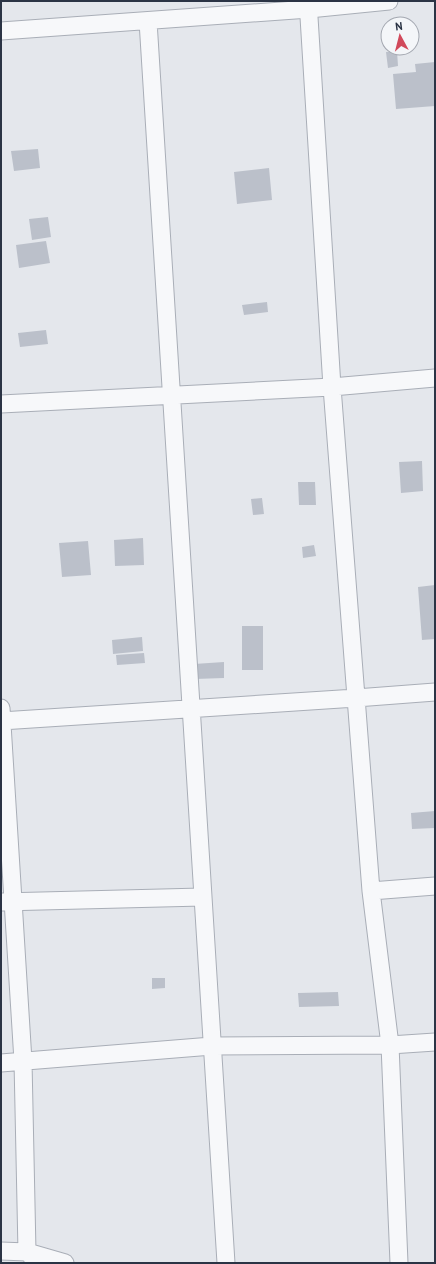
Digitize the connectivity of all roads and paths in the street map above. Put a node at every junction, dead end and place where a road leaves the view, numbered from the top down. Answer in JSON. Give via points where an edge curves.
{"nodes":[{"id":1,"x":389,"y":1,"type":"edge"},
{"id":2,"x":309,"y":5,"type":"edge"},
{"id":3,"x":148,"y":21,"type":"junction"},
{"id":4,"x":1,"y":31,"type":"edge"},
{"id":5,"x":435,"y":378,"type":"edge"},
{"id":6,"x":332,"y":386,"type":"junction"},
{"id":7,"x":171,"y":395,"type":"junction"},
{"id":8,"x":1,"y":404,"type":"edge"},
{"id":9,"x":435,"y":692,"type":"edge"},
{"id":10,"x":356,"y":698,"type":"junction"},
{"id":11,"x":191,"y":709,"type":"junction"},
{"id":12,"x":1,"y":716,"type":"edge"},
{"id":13,"x":435,"y":886,"type":"edge"},
{"id":14,"x":371,"y":891,"type":"junction"},
{"id":15,"x":202,"y":896,"type":"junction"},
{"id":16,"x":7,"y":902,"type":"edge"},
{"id":17,"x":435,"y":1042,"type":"edge"},
{"id":18,"x":390,"y":1045,"type":"junction"},
{"id":19,"x":212,"y":1046,"type":"junction"},
{"id":20,"x":23,"y":1061,"type":"junction"},
{"id":21,"x":1,"y":1063,"type":"edge"},
{"id":22,"x":1,"y":1251,"type":"edge"},
{"id":23,"x":33,"y":1257,"type":"edge"},
{"id":24,"x":65,"y":1263,"type":"edge"},
{"id":25,"x":226,"y":1263,"type":"edge"},
{"id":26,"x":399,"y":1263,"type":"edge"}],
"edges":[{"from":1,"to":2,"type":"street"},
{"from":2,"to":3,"type":"street"},
{"from":2,"to":6,"type":"street"},
{"from":3,"to":4,"type":"street"},
{"from":3,"to":7,"type":"street"},
{"from":5,"to":6,"type":"street"},
{"from":6,"to":7,"type":"street"},
{"from":6,"to":10,"type":"street"},
{"from":7,"to":8,"type":"street"},
{"from":7,"to":11,"type":"street"},
{"from":9,"to":10,"type":"street"},
{"from":10,"to":11,"type":"street"},
{"from":10,"to":14,"type":"street"},
{"from":11,"to":12,"type":"street"},
{"from":11,"to":15,"type":"street"},
{"from":12,"to":16,"type":"street"},
{"from":13,"to":14,"type":"street"},
{"from":14,"to":18,"type":"street"},
{"from":15,"to":16,"type":"street"},
{"from":15,"to":19,"type":"street"},
{"from":16,"to":20,"type":"street"},
{"from":17,"to":18,"type":"street"},
{"from":18,"to":19,"type":"street"},
{"from":18,"to":26,"type":"street"},
{"from":19,"to":20,"type":"street"},
{"from":19,"to":25,"type":"street"},
{"from":20,"to":21,"type":"street"},
{"from":20,"to":23,"type":"street"},
{"from":22,"to":23,"type":"street"},
{"from":23,"to":24,"type":"street"}]}
